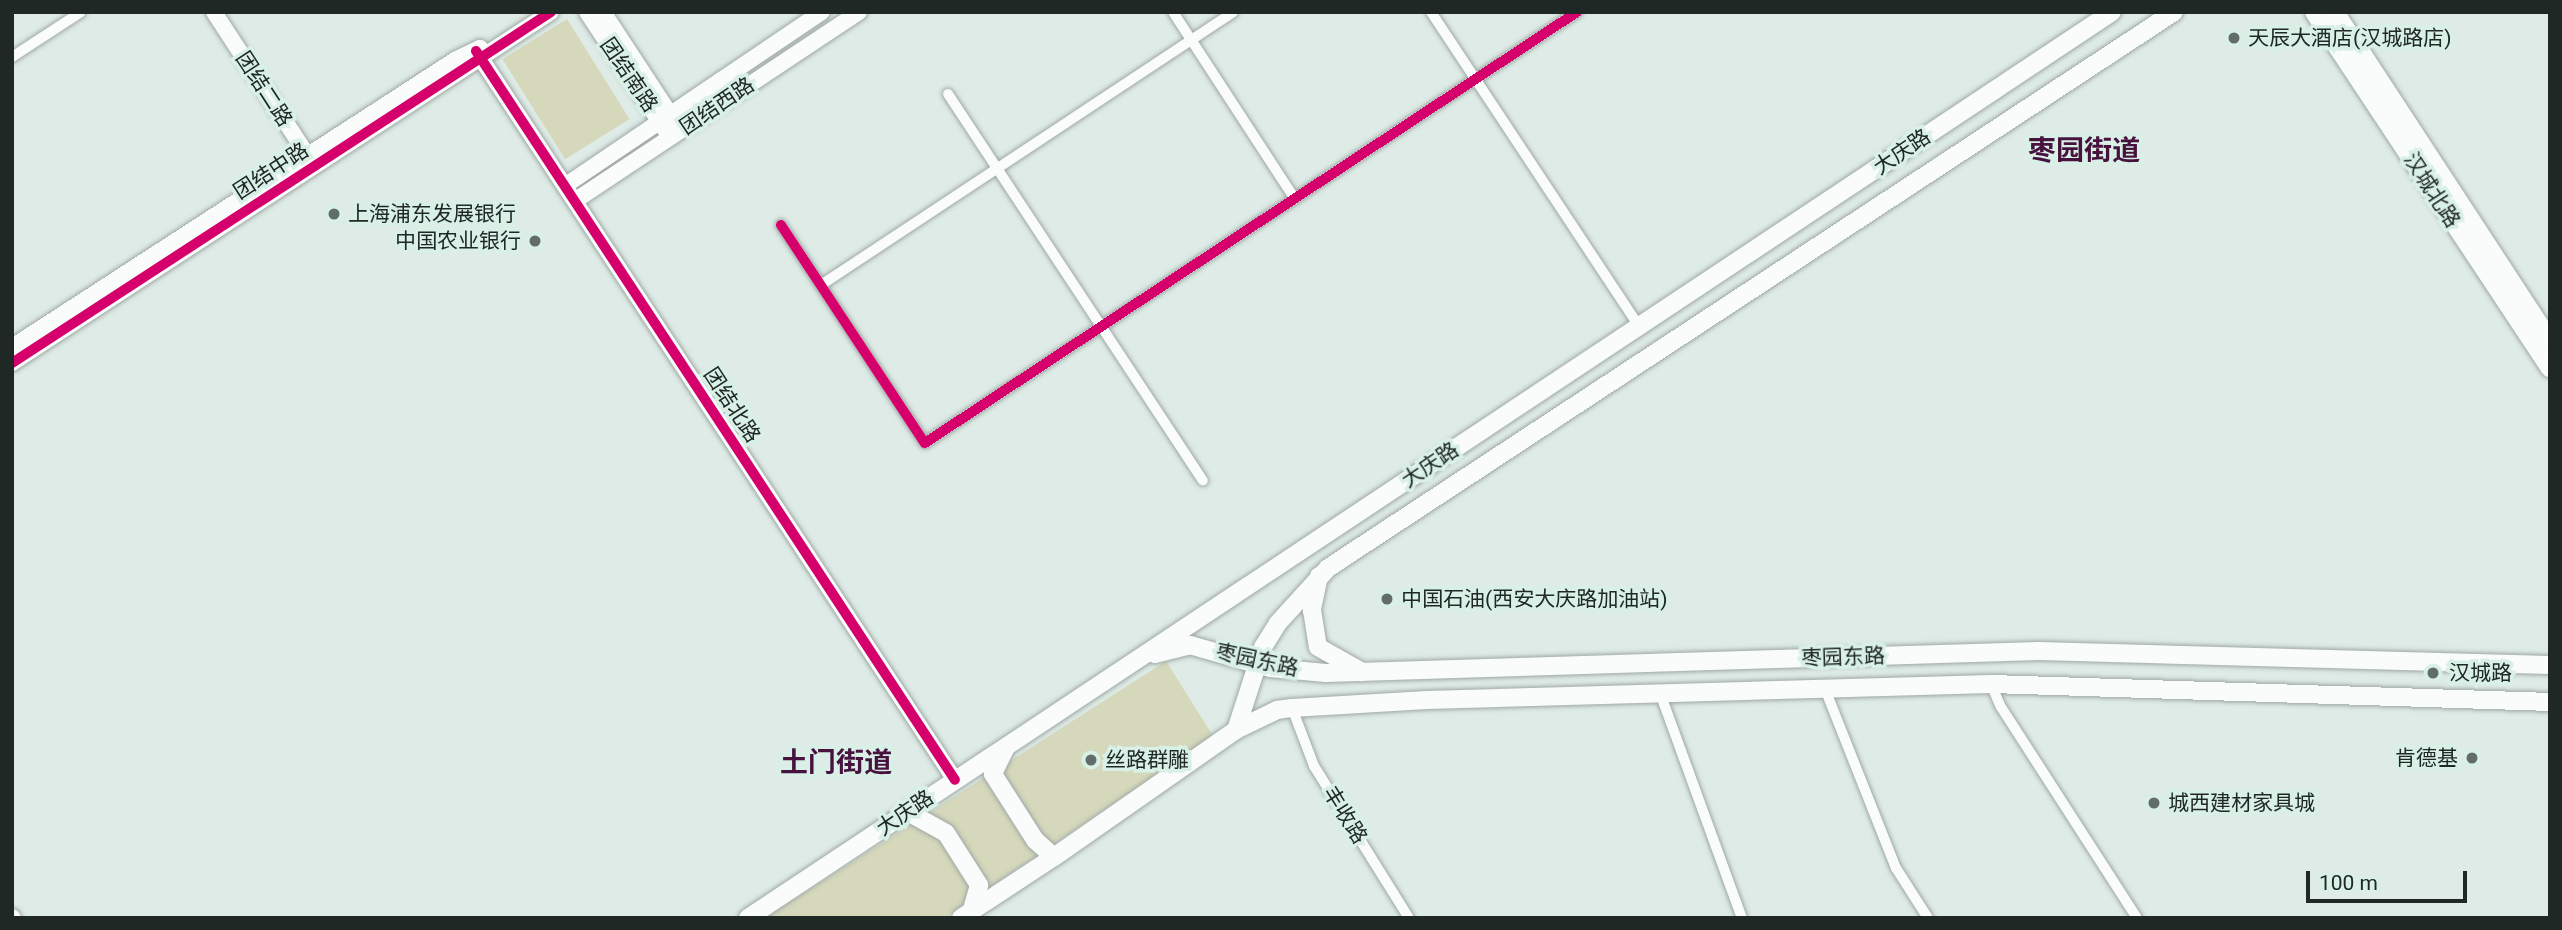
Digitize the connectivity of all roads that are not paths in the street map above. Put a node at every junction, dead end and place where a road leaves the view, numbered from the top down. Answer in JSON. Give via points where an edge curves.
{"nodes":[{"id":1,"x":81,"y":12,"type":"edge"},
{"id":2,"x":214,"y":12,"type":"edge"},
{"id":3,"x":535,"y":12,"type":"edge"},
{"id":4,"x":551,"y":12,"type":"edge"},
{"id":5,"x":587,"y":12,"type":"edge"},
{"id":6,"x":603,"y":12,"type":"edge"},
{"id":7,"x":822,"y":12,"type":"edge"},
{"id":8,"x":859,"y":12,"type":"edge"},
{"id":9,"x":1173,"y":12,"type":"edge"},
{"id":10,"x":1233,"y":12,"type":"edge"},
{"id":11,"x":1431,"y":12,"type":"edge"},
{"id":12,"x":1577,"y":12,"type":"edge"},
{"id":13,"x":2112,"y":12,"type":"edge"},
{"id":14,"x":2174,"y":12,"type":"edge"},
{"id":15,"x":2314,"y":12,"type":"edge"},
{"id":16,"x":2336,"y":12,"type":"edge"},
{"id":17,"x":1191,"y":40,"type":"junction"},
{"id":18,"x":479,"y":54,"type":"junction"},
{"id":19,"x":12,"y":57,"type":"edge"},
{"id":20,"x":1476,"y":80,"type":"junction"},
{"id":21,"x":948,"y":94,"type":"dead end"},
{"id":22,"x":665,"y":118,"type":"junction"},
{"id":23,"x":676,"y":134,"type":"junction"},
{"id":24,"x":311,"y":161,"type":"junction"},
{"id":25,"x":997,"y":169,"type":"junction"},
{"id":26,"x":566,"y":185,"type":"junction"},
{"id":27,"x":1295,"y":199,"type":"junction"},
{"id":28,"x":576,"y":200,"type":"junction"},
{"id":29,"x":781,"y":225,"type":"dead end"},
{"id":30,"x":821,"y":285,"type":"junction"},
{"id":31,"x":1639,"y":326,"type":"junction"},
{"id":32,"x":1101,"y":327,"type":"junction"},
{"id":33,"x":2550,"y":340,"type":"edge"},
{"id":34,"x":12,"y":347,"type":"edge"},
{"id":35,"x":12,"y":363,"type":"edge"},
{"id":36,"x":2550,"y":368,"type":"edge"},
{"id":37,"x":1203,"y":481,"type":"dead end"},
{"id":38,"x":1354,"y":515,"type":"junction"},
{"id":39,"x":1371,"y":539,"type":"junction"},
{"id":40,"x":1320,"y":575,"type":"junction"},
{"id":41,"x":1141,"y":657,"type":"junction"},
{"id":42,"x":1257,"y":663,"type":"junction"},
{"id":43,"x":2550,"y":665,"type":"edge"},
{"id":44,"x":1362,"y":672,"type":"junction"},
{"id":45,"x":1991,"y":684,"type":"junction"},
{"id":46,"x":1825,"y":689,"type":"junction"},
{"id":47,"x":1660,"y":693,"type":"junction"},
{"id":48,"x":2550,"y":702,"type":"edge"},
{"id":49,"x":1292,"y":708,"type":"junction"},
{"id":50,"x":1236,"y":730,"type":"junction"},
{"id":51,"x":1006,"y":747,"type":"junction"},
{"id":52,"x":955,"y":780,"type":"junction"},
{"id":53,"x":908,"y":812,"type":"junction"},
{"id":54,"x":1054,"y":857,"type":"junction"},
{"id":55,"x":970,"y":915,"type":"edge"},
{"id":56,"x":748,"y":918,"type":"edge"},
{"id":57,"x":1409,"y":918,"type":"edge"},
{"id":58,"x":1742,"y":918,"type":"edge"},
{"id":59,"x":1928,"y":918,"type":"edge"},
{"id":60,"x":2137,"y":918,"type":"edge"}],
"edges":[{"from":1,"to":19,"type":"street"},
{"from":2,"to":24,"type":"street","name":"团结二路"},
{"from":3,"to":18,"type":"street","name":"团结中路"},
{"from":4,"to":18,"type":"street","name":"团结中路"},
{"from":5,"to":22,"type":"street","name":"团结南路"},
{"from":6,"to":22,"type":"street","name":"团结南路"},
{"from":7,"to":22,"type":"street","name":"团结西路"},
{"from":8,"to":23,"type":"street","name":"团结西路"},
{"from":9,"to":17,"type":"street"},
{"from":10,"to":17,"type":"street"},
{"from":11,"to":20,"type":"street"},
{"from":12,"to":20,"type":"street"},
{"from":13,"to":31,"type":"main road","name":"大庆路"},
{"from":14,"to":39,"type":"main road","name":"大庆路"},
{"from":15,"to":36,"type":"main road","name":"汉城北路"},
{"from":16,"to":33,"type":"main road","name":"汉城北路"},
{"from":17,"to":25,"type":"street"},
{"from":17,"to":27,"type":"street"},
{"from":18,"to":24,"type":"street","name":"团结中路"},
{"from":18,"to":26,"type":"street","name":"团结北路"},
{"from":20,"to":27,"type":"street"},
{"from":20,"to":31,"type":"street"},
{"from":21,"to":25,"type":"street"},
{"from":22,"to":23,"type":"street","name":"团结南路"},
{"from":22,"to":26,"type":"street","name":"团结西路"},
{"from":23,"to":28,"type":"street","name":"团结西路"},
{"from":24,"to":34,"type":"street","name":"团结中路"},
{"from":24,"to":35,"type":"street","name":"团结中路"},
{"from":25,"to":30,"type":"street"},
{"from":25,"to":32,"type":"street"},
{"from":26,"to":28,"type":"street","name":"团结北路"},
{"from":27,"to":32,"type":"street"},
{"from":28,"to":52,"type":"street","name":"团结北路"},
{"from":29,"to":30,"type":"street"},
{"from":30,"to":32,"type":"street","via":[[925,443]]},
{"from":31,"to":38,"type":"main road","name":"大庆路"},
{"from":32,"to":37,"type":"street"},
{"from":38,"to":39,"type":"main road"},
{"from":38,"to":41,"type":"main road","name":"大庆路"},
{"from":39,"to":40,"type":"main road","name":"大庆路"},
{"from":40,"to":42,"type":"main road","name":"大庆路","via":[[1278,623]]},
{"from":40,"to":44,"type":"main road","via":[[1312,610],[1318,647]]},
{"from":41,"to":42,"type":"main road","name":"枣园东路","via":[[1190,645]]},
{"from":41,"to":51,"type":"main road","name":"大庆路"},
{"from":42,"to":44,"type":"main road","name":"枣园东路","via":[[1326,673]]},
{"from":42,"to":50,"type":"main road","name":"大庆路"},
{"from":43,"to":44,"type":"main road","name":"枣园东路","via":[[2039,651]]},
{"from":45,"to":46,"type":"main road","name":"枣园东路"},
{"from":45,"to":48,"type":"main road","name":"枣园东路"},
{"from":45,"to":60,"type":"street","via":[[2001,707]]},
{"from":46,"to":47,"type":"main road","name":"枣园东路"},
{"from":46,"to":59,"type":"street","via":[[1896,868]]},
{"from":47,"to":49,"type":"main road","name":"枣园东路"},
{"from":47,"to":58,"type":"street"},
{"from":49,"to":50,"type":"main road","name":"枣园东路","via":[[1277,710]]},
{"from":49,"to":57,"type":"street","name":"丰收路","via":[[1314,766]]},
{"from":50,"to":54,"type":"main road"},
{"from":51,"to":52,"type":"main road","name":"大庆路"},
{"from":51,"to":54,"type":"main road","via":[[993,774],[1035,839]]},
{"from":52,"to":53,"type":"main road","name":"大庆路"},
{"from":53,"to":55,"type":"main road","via":[[946,833],[979,885]]},
{"from":53,"to":56,"type":"main road","name":"大庆路"},
{"from":54,"to":55,"type":"main road"}]}
